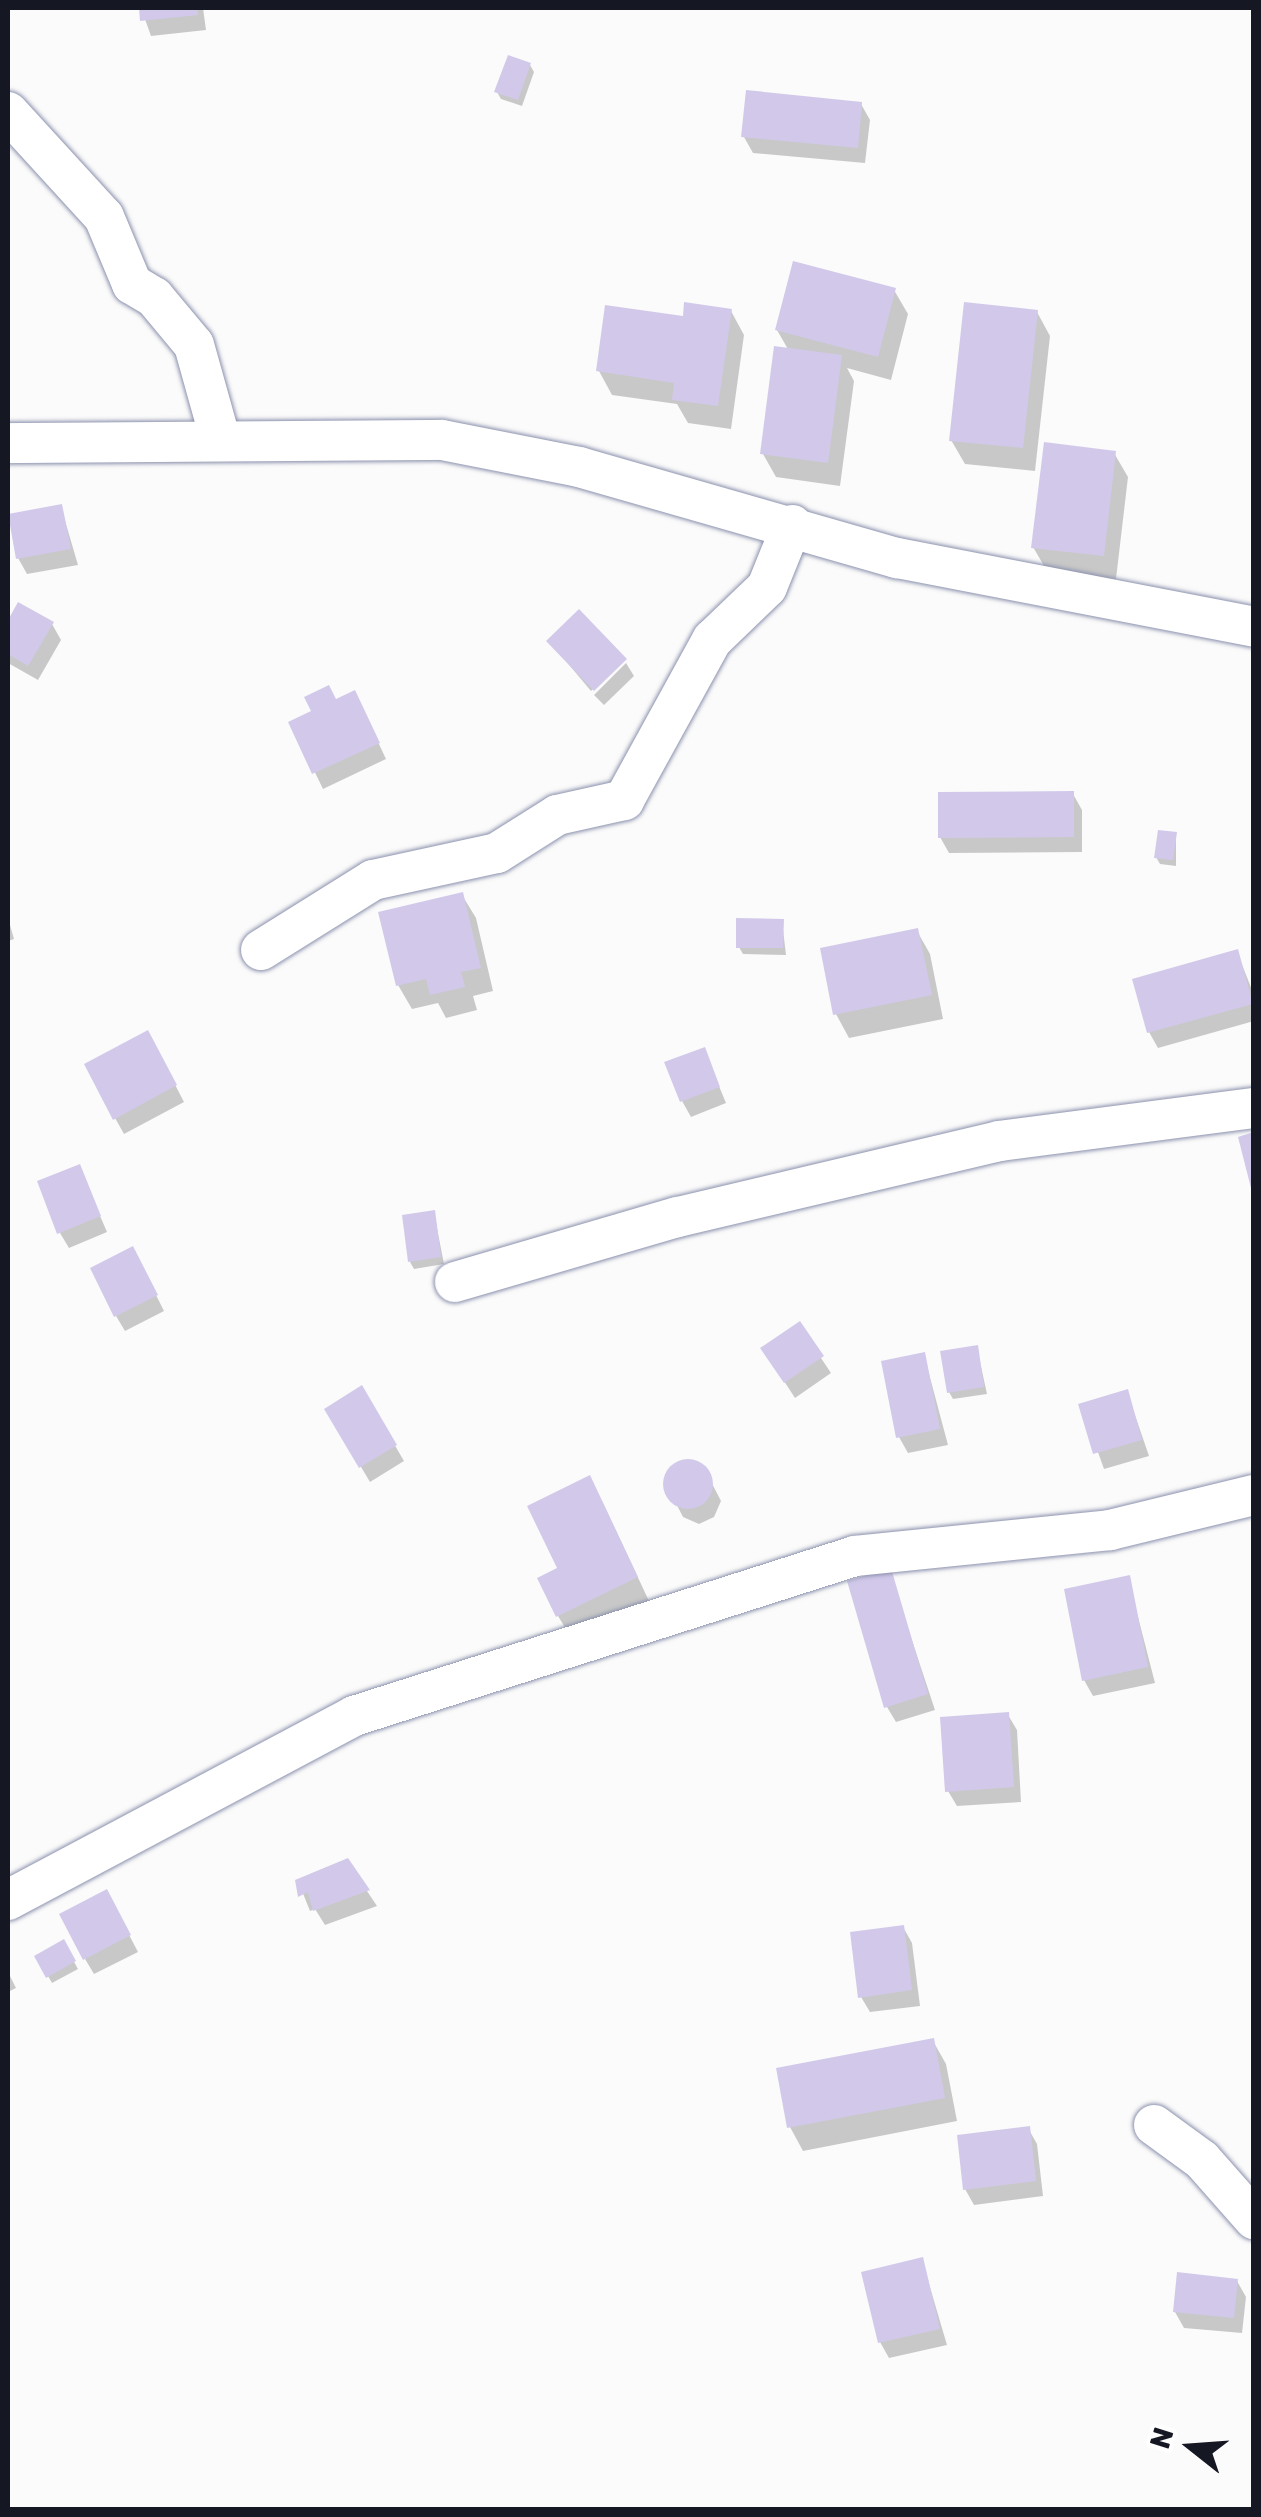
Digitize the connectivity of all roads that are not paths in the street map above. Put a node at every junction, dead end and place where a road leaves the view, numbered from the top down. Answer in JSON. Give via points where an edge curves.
{"nodes":[{"id":1,"x":8,"y":112,"type":"edge"},
{"id":2,"x":220,"y":438,"type":"junction"},
{"id":3,"x":8,"y":443,"type":"edge"},
{"id":4,"x":792,"y":525,"type":"junction"},
{"id":5,"x":1254,"y":628,"type":"edge"},
{"id":6,"x":261,"y":950,"type":"dead end"},
{"id":7,"x":1254,"y":1108,"type":"edge"},
{"id":8,"x":455,"y":1282,"type":"dead end"},
{"id":9,"x":1254,"y":1495,"type":"edge"},
{"id":10,"x":8,"y":1900,"type":"edge"},
{"id":11,"x":1154,"y":2125,"type":"dead end"},
{"id":12,"x":1254,"y":2219,"type":"edge"}],
"edges":[{"from":1,"to":2,"type":"street","via":[[104,217],[132,284],[154,297],[194,345]]},
{"from":2,"to":3,"type":"street"},
{"from":2,"to":4,"type":"street","via":[[442,440],[579,466]]},
{"from":4,"to":5,"type":"street","via":[[1034,589],[1152,603]]},
{"from":4,"to":6,"type":"street","via":[[768,587],[712,640],[624,800],[558,815],[497,853],[373,880]]},
{"from":7,"to":8,"type":"street","via":[[999,1141],[678,1217]]},
{"from":9,"to":10,"type":"street","via":[[1110,1530],[855,1556],[354,1716]]},
{"from":11,"to":12,"type":"street","via":[[1202,2160]]}]}
